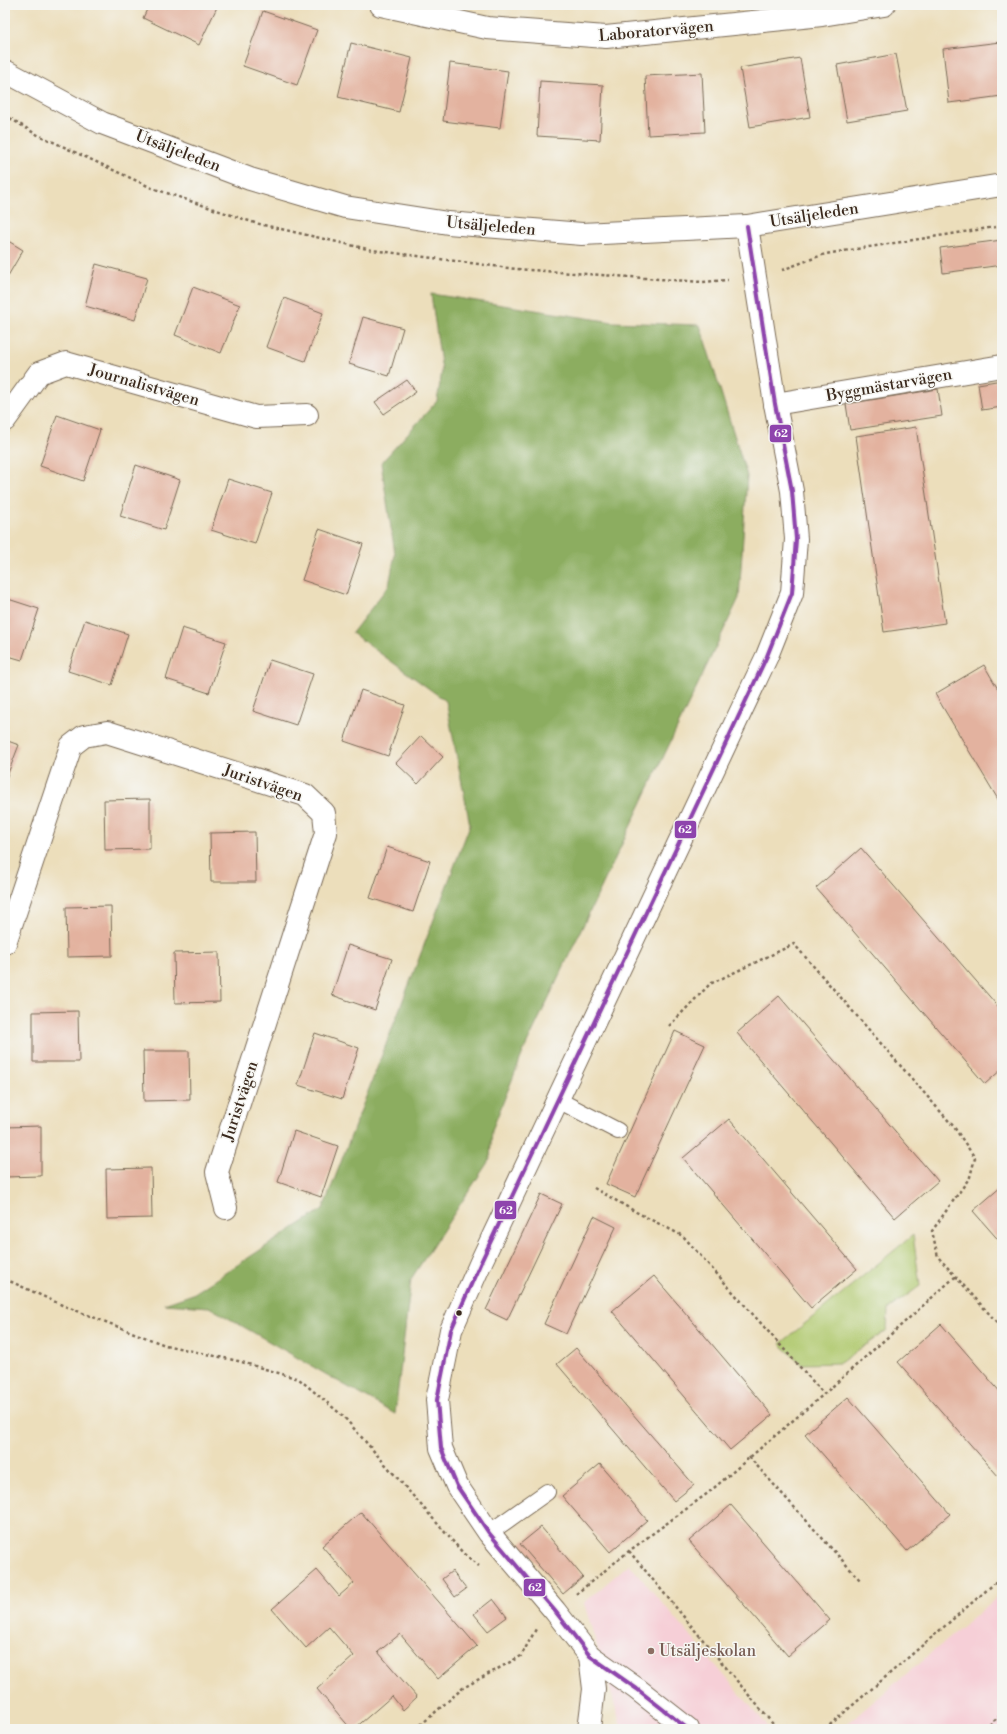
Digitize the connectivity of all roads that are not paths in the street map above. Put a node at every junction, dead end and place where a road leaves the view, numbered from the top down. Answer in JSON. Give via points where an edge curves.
{"nodes":[{"id":1,"x":381,"y":5,"type":"edge"},
{"id":2,"x":884,"y":5,"type":"edge"},
{"id":3,"x":821,"y":10,"type":"edge"},
{"id":4,"x":5,"y":71,"type":"edge"},
{"id":5,"x":1002,"y":185,"type":"edge"},
{"id":6,"x":747,"y":226,"type":"junction"},
{"id":7,"x":1002,"y":366,"type":"edge"},
{"id":8,"x":775,"y":404,"type":"junction"},
{"id":9,"x":307,"y":415,"type":"dead end"},
{"id":10,"x":5,"y":420,"type":"edge"},
{"id":11,"x":5,"y":943,"type":"edge"},
{"id":12,"x":558,"y":1100,"type":"junction"},
{"id":13,"x":618,"y":1131,"type":"dead end"},
{"id":14,"x":226,"y":1208,"type":"dead end"},
{"id":15,"x":547,"y":1492,"type":"dead end"},
{"id":16,"x":489,"y":1533,"type":"junction"},
{"id":17,"x":590,"y":1656,"type":"junction"},
{"id":18,"x":589,"y":1729,"type":"edge"},
{"id":19,"x":688,"y":1729,"type":"edge"}],
"edges":[{"from":1,"to":3,"type":"street","name":"Laboratorvägen","via":[[487,28],[606,37]]},
{"from":2,"to":3,"type":"street","name":"Laboratorvägen"},
{"from":4,"to":6,"type":"street","name":"Utsäljeleden","via":[[102,123],[250,179],[345,207],[448,223],[582,234]]},
{"from":5,"to":6,"type":"street","name":"Utsäljeleden"},
{"from":6,"to":8,"type":"street"},
{"from":7,"to":8,"type":"street","name":"Byggmästarvägen"},
{"from":8,"to":12,"type":"street","via":[[792,490],[796,539],[792,593],[767,656]]},
{"from":9,"to":10,"type":"street","name":"Journalistvägen","via":[[256,417],[66,363],[39,373]]},
{"from":11,"to":14,"type":"street","name":"Juristvägen","via":[[71,746],[84,736],[107,732],[305,795],[324,813],[326,833],[217,1172]]},
{"from":12,"to":13,"type":"lane"},
{"from":12,"to":16,"type":"street","via":[[451,1330],[437,1400],[441,1448],[456,1486]]},
{"from":15,"to":16,"type":"lane"},
{"from":16,"to":17,"type":"street"},
{"from":17,"to":18,"type":"street","via":[[594,1689]]},
{"from":17,"to":19,"type":"street"}]}
